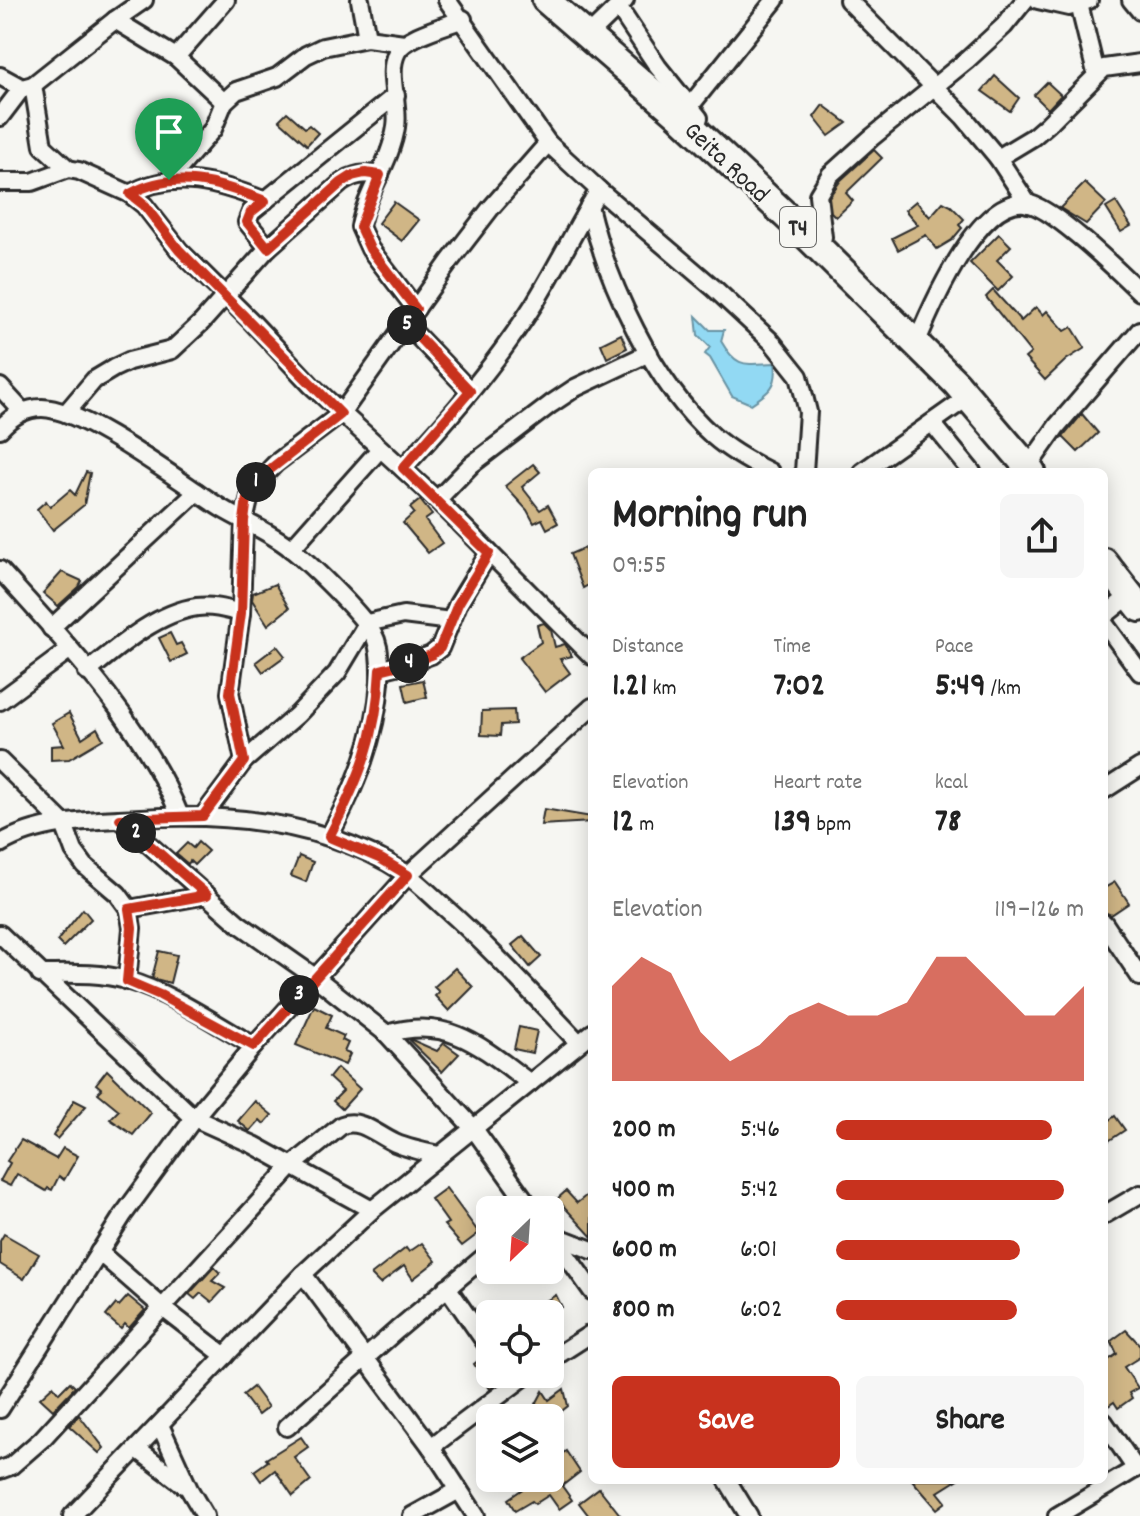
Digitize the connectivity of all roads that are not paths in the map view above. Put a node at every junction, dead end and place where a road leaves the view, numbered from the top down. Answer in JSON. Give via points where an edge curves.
{"nodes":[{"id":1,"x":144,"y":0,"type":"edge"},
{"id":2,"x":226,"y":0,"type":"edge"},
{"id":3,"x":360,"y":0,"type":"edge"},
{"id":4,"x":447,"y":0,"type":"edge"},
{"id":5,"x":775,"y":0,"type":"edge"},
{"id":6,"x":848,"y":0,"type":"edge"},
{"id":7,"x":1025,"y":0,"type":"edge"},
{"id":8,"x":1038,"y":0,"type":"edge"},
{"id":9,"x":1131,"y":0,"type":"edge"},
{"id":10,"x":550,"y":1,"type":"edge"},
{"id":11,"x":1082,"y":2,"type":"edge"},
{"id":12,"x":622,"y":4,"type":"edge"},
{"id":13,"x":1140,"y":11,"type":"edge"},
{"id":14,"x":463,"y":19,"type":"junction"},
{"id":15,"x":115,"y":20,"type":"junction"},
{"id":16,"x":589,"y":35,"type":"junction"},
{"id":17,"x":367,"y":38,"type":"junction"},
{"id":18,"x":404,"y":43,"type":"junction"},
{"id":19,"x":176,"y":57,"type":"junction"},
{"id":20,"x":1140,"y":63,"type":"edge"},
{"id":21,"x":1096,"y":73,"type":"junction"},
{"id":22,"x":0,"y":76,"type":"edge"},
{"id":23,"x":27,"y":86,"type":"junction"},
{"id":24,"x":933,"y":86,"type":"junction"},
{"id":25,"x":396,"y":95,"type":"junction"},
{"id":26,"x":224,"y":102,"type":"junction"},
{"id":27,"x":685,"y":112,"type":"junction"},
{"id":28,"x":0,"y":117,"type":"edge"},
{"id":29,"x":548,"y":143,"type":"junction"},
{"id":30,"x":998,"y":158,"type":"junction"},
{"id":31,"x":68,"y":169,"type":"junction"},
{"id":32,"x":380,"y":175,"type":"junction"},
{"id":33,"x":169,"y":180,"type":"junction"},
{"id":34,"x":0,"y":182,"type":"edge"},
{"id":35,"x":599,"y":190,"type":"junction"},
{"id":36,"x":130,"y":194,"type":"junction"},
{"id":37,"x":265,"y":201,"type":"junction"},
{"id":38,"x":1028,"y":204,"type":"junction"},
{"id":39,"x":589,"y":206,"type":"junction"},
{"id":40,"x":823,"y":237,"type":"junction"},
{"id":41,"x":268,"y":248,"type":"junction"},
{"id":42,"x":1140,"y":292,"type":"edge"},
{"id":43,"x":224,"y":295,"type":"junction"},
{"id":44,"x":416,"y":309,"type":"junction"},
{"id":45,"x":405,"y":323,"type":"junction"},
{"id":46,"x":1140,"y":330,"type":"edge"},
{"id":47,"x":918,"y":339,"type":"junction"},
{"id":48,"x":649,"y":353,"type":"junction"},
{"id":49,"x":0,"y":387,"type":"edge"},
{"id":50,"x":470,"y":391,"type":"junction"},
{"id":51,"x":968,"y":397,"type":"junction"},
{"id":52,"x":22,"y":411,"type":"junction"},
{"id":53,"x":66,"y":413,"type":"junction"},
{"id":54,"x":341,"y":414,"type":"junction"},
{"id":55,"x":932,"y":423,"type":"junction"},
{"id":56,"x":0,"y":429,"type":"edge"},
{"id":57,"x":380,"y":449,"type":"junction"},
{"id":58,"x":403,"y":468,"type":"junction"},
{"id":59,"x":764,"y":468,"type":"edge"},
{"id":60,"x":804,"y":468,"type":"edge"},
{"id":61,"x":868,"y":468,"type":"edge"},
{"id":62,"x":969,"y":468,"type":"edge"},
{"id":63,"x":1029,"y":468,"type":"edge"},
{"id":64,"x":1031,"y":468,"type":"edge"},
{"id":65,"x":197,"y":492,"type":"junction"},
{"id":66,"x":437,"y":500,"type":"junction"},
{"id":67,"x":244,"y":521,"type":"junction"},
{"id":68,"x":291,"y":549,"type":"junction"},
{"id":69,"x":489,"y":553,"type":"junction"},
{"id":70,"x":503,"y":567,"type":"junction"},
{"id":71,"x":1108,"y":567,"type":"edge"},
{"id":72,"x":480,"y":569,"type":"junction"},
{"id":73,"x":0,"y":570,"type":"edge"},
{"id":74,"x":1135,"y":602,"type":"edge"},
{"id":75,"x":241,"y":613,"type":"junction"},
{"id":76,"x":1108,"y":614,"type":"edge"},
{"id":77,"x":451,"y":621,"type":"junction"},
{"id":78,"x":367,"y":623,"type":"junction"},
{"id":79,"x":51,"y":628,"type":"junction"},
{"id":80,"x":1108,"y":628,"type":"edge"},
{"id":81,"x":69,"y":650,"type":"junction"},
{"id":82,"x":588,"y":652,"type":"edge"},
{"id":83,"x":380,"y":670,"type":"junction"},
{"id":84,"x":87,"y":672,"type":"junction"},
{"id":85,"x":1140,"y":672,"type":"edge"},
{"id":86,"x":0,"y":701,"type":"edge"},
{"id":87,"x":588,"y":711,"type":"edge"},
{"id":88,"x":0,"y":761,"type":"edge"},
{"id":89,"x":244,"y":761,"type":"junction"},
{"id":90,"x":1140,"y":767,"type":"edge"},
{"id":91,"x":1108,"y":787,"type":"edge"},
{"id":92,"x":180,"y":816,"type":"junction"},
{"id":93,"x":203,"y":816,"type":"junction"},
{"id":94,"x":120,"y":819,"type":"junction"},
{"id":95,"x":64,"y":824,"type":"junction"},
{"id":96,"x":329,"y":837,"type":"junction"},
{"id":97,"x":0,"y":844,"type":"edge"},
{"id":98,"x":408,"y":875,"type":"junction"},
{"id":99,"x":207,"y":895,"type":"junction"},
{"id":100,"x":129,"y":909,"type":"junction"},
{"id":101,"x":1108,"y":929,"type":"edge"},
{"id":102,"x":0,"y":934,"type":"edge"},
{"id":103,"x":40,"y":974,"type":"junction"},
{"id":104,"x":315,"y":977,"type":"junction"},
{"id":105,"x":1140,"y":977,"type":"edge"},
{"id":106,"x":127,"y":981,"type":"junction"},
{"id":107,"x":387,"y":1034,"type":"junction"},
{"id":108,"x":586,"y":1038,"type":"edge"},
{"id":109,"x":254,"y":1046,"type":"junction"},
{"id":110,"x":530,"y":1083,"type":"junction"},
{"id":111,"x":194,"y":1118,"type":"junction"},
{"id":112,"x":474,"y":1129,"type":"junction"},
{"id":113,"x":439,"y":1155,"type":"junction"},
{"id":114,"x":293,"y":1165,"type":"junction"},
{"id":115,"x":1140,"y":1194,"type":"edge"},
{"id":116,"x":522,"y":1196,"type":"edge"},
{"id":117,"x":372,"y":1210,"type":"junction"},
{"id":118,"x":1108,"y":1213,"type":"edge"},
{"id":119,"x":564,"y":1238,"type":"edge"},
{"id":120,"x":588,"y":1248,"type":"edge"},
{"id":121,"x":564,"y":1251,"type":"edge"},
{"id":122,"x":99,"y":1252,"type":"junction"},
{"id":123,"x":476,"y":1263,"type":"edge"},
{"id":124,"x":303,"y":1274,"type":"junction"},
{"id":125,"x":588,"y":1285,"type":"edge"},
{"id":126,"x":447,"y":1287,"type":"junction"},
{"id":127,"x":163,"y":1308,"type":"junction"},
{"id":128,"x":476,"y":1329,"type":"edge"},
{"id":129,"x":588,"y":1336,"type":"edge"},
{"id":130,"x":564,"y":1351,"type":"edge"},
{"id":131,"x":225,"y":1356,"type":"junction"},
{"id":132,"x":365,"y":1359,"type":"junction"},
{"id":133,"x":500,"y":1388,"type":"edge"},
{"id":134,"x":0,"y":1409,"type":"edge"},
{"id":135,"x":160,"y":1425,"type":"junction"},
{"id":136,"x":287,"y":1427,"type":"dead end"},
{"id":137,"x":1108,"y":1427,"type":"edge"},
{"id":138,"x":431,"y":1447,"type":"junction"},
{"id":139,"x":137,"y":1449,"type":"junction"},
{"id":140,"x":1138,"y":1467,"type":"edge"},
{"id":141,"x":0,"y":1470,"type":"edge"},
{"id":142,"x":729,"y":1484,"type":"edge"},
{"id":143,"x":189,"y":1489,"type":"junction"},
{"id":144,"x":459,"y":1490,"type":"junction"},
{"id":145,"x":72,"y":1516,"type":"edge"},
{"id":146,"x":205,"y":1516,"type":"edge"},
{"id":147,"x":412,"y":1516,"type":"edge"},
{"id":148,"x":476,"y":1516,"type":"edge"},
{"id":149,"x":749,"y":1516,"type":"edge"},
{"id":150,"x":1057,"y":1516,"type":"edge"}],
"edges":[{"from":1,"to":15,"type":"street"},
{"from":2,"to":19,"type":"street"},
{"from":3,"to":17,"type":"street"},
{"from":4,"to":14,"type":"street"},
{"from":5,"to":27,"type":"street"},
{"from":6,"to":24,"type":"street"},
{"from":7,"to":24,"type":"street","via":[[1004,26]]},
{"from":8,"to":11,"type":"street","via":[[1059,7]]},
{"from":9,"to":13,"type":"street"},
{"from":10,"to":16,"type":"highway","name":"Geita Road","number":"T4"},
{"from":11,"to":21,"type":"street"},
{"from":12,"to":16,"type":"street"},
{"from":12,"to":27,"type":"street"},
{"from":14,"to":18,"type":"street"},
{"from":14,"to":29,"type":"street"},
{"from":15,"to":19,"type":"street"},
{"from":15,"to":23,"type":"street"},
{"from":16,"to":27,"type":"highway","name":"Geita Road","number":"T4"},
{"from":17,"to":18,"type":"street"},
{"from":17,"to":26,"type":"street","via":[[323,47]]},
{"from":18,"to":25,"type":"street","via":[[393,66]]},
{"from":19,"to":26,"type":"street"},
{"from":20,"to":21,"type":"street"},
{"from":21,"to":30,"type":"street","via":[[1048,124]]},
{"from":22,"to":23,"type":"street"},
{"from":23,"to":28,"type":"street"},
{"from":23,"to":31,"type":"street","via":[[43,146]]},
{"from":24,"to":30,"type":"street"},
{"from":24,"to":40,"type":"street","via":[[830,175],[818,195]]},
{"from":25,"to":32,"type":"street","via":[[397,124]]},
{"from":25,"to":37,"type":"street"},
{"from":26,"to":33,"type":"street","via":[[213,129]]},
{"from":27,"to":40,"type":"street"},
{"from":27,"to":47,"type":"highway","name":"Geita Road","number":"T4"},
{"from":29,"to":35,"type":"street"},
{"from":29,"to":44,"type":"street","via":[[490,209]]},
{"from":30,"to":38,"type":"street"},
{"from":31,"to":34,"type":"street","via":[[32,182]]},
{"from":31,"to":36,"type":"street"},
{"from":32,"to":41,"type":"street","via":[[365,173],[341,183]]},
{"from":32,"to":44,"type":"street","via":[[360,227],[370,249]]},
{"from":33,"to":36,"type":"street"},
{"from":33,"to":37,"type":"street","via":[[218,184]]},
{"from":35,"to":39,"type":"street"},
{"from":35,"to":60,"type":"street","via":[[772,342],[799,376],[808,412]]},
{"from":36,"to":43,"type":"street"},
{"from":37,"to":41,"type":"street","via":[[247,222]]},
{"from":38,"to":42,"type":"street","via":[[1094,250]]},
{"from":38,"to":47,"type":"street","via":[[1015,204],[998,214],[970,239]]},
{"from":39,"to":48,"type":"street","via":[[619,294]]},
{"from":39,"to":50,"type":"street","via":[[534,304]]},
{"from":40,"to":47,"type":"street"},
{"from":41,"to":43,"type":"street"},
{"from":43,"to":53,"type":"street","via":[[172,350],[114,368],[94,380]]},
{"from":43,"to":54,"type":"street"},
{"from":44,"to":45,"type":"street"},
{"from":45,"to":50,"type":"street"},
{"from":45,"to":54,"type":"street"},
{"from":46,"to":64,"type":"street","via":[[1057,426]]},
{"from":47,"to":51,"type":"highway","name":"Geita Road","number":"T4"},
{"from":48,"to":59,"type":"street","via":[[712,435]]},
{"from":48,"to":66,"type":"street","via":[[551,404],[456,477]]},
{"from":49,"to":52,"type":"street"},
{"from":50,"to":58,"type":"street"},
{"from":51,"to":55,"type":"street"},
{"from":51,"to":63,"type":"highway","name":"Geita Road","number":"T4"},
{"from":52,"to":53,"type":"street"},
{"from":52,"to":56,"type":"street"},
{"from":53,"to":65,"type":"street"},
{"from":54,"to":57,"type":"street"},
{"from":54,"to":67,"type":"street","via":[[259,478],[247,498]]},
{"from":55,"to":61,"type":"street"},
{"from":55,"to":62,"type":"street"},
{"from":57,"to":58,"type":"street"},
{"from":57,"to":68,"type":"street"},
{"from":58,"to":66,"type":"street"},
{"from":65,"to":67,"type":"street"},
{"from":65,"to":79,"type":"street"},
{"from":66,"to":69,"type":"street"},
{"from":67,"to":68,"type":"street"},
{"from":67,"to":75,"type":"street"},
{"from":68,"to":78,"type":"street"},
{"from":69,"to":70,"type":"street"},
{"from":69,"to":72,"type":"street"},
{"from":70,"to":72,"type":"street"},
{"from":70,"to":82,"type":"street"},
{"from":71,"to":74,"type":"highway"},
{"from":72,"to":77,"type":"street"},
{"from":73,"to":79,"type":"street"},
{"from":74,"to":76,"type":"street"},
{"from":75,"to":84,"type":"street","via":[[215,607],[179,612]]},
{"from":75,"to":89,"type":"street","via":[[230,693]]},
{"from":77,"to":78,"type":"street","via":[[403,615]]},
{"from":77,"to":83,"type":"street","via":[[440,648],[431,655]]},
{"from":78,"to":83,"type":"street","via":[[379,650]]},
{"from":78,"to":89,"type":"street","via":[[316,697]]},
{"from":79,"to":81,"type":"street"},
{"from":80,"to":85,"type":"street"},
{"from":81,"to":84,"type":"street"},
{"from":81,"to":86,"type":"street"},
{"from":83,"to":96,"type":"street","via":[[368,752]]},
{"from":84,"to":92,"type":"street","via":[[147,750]]},
{"from":87,"to":98,"type":"street"},
{"from":88,"to":95,"type":"street"},
{"from":89,"to":93,"type":"street"},
{"from":90,"to":91,"type":"street"},
{"from":92,"to":93,"type":"street"},
{"from":92,"to":94,"type":"street"},
{"from":93,"to":96,"type":"street"},
{"from":94,"to":95,"type":"street"},
{"from":94,"to":99,"type":"street"},
{"from":95,"to":97,"type":"street","via":[[15,835]]},
{"from":95,"to":100,"type":"street","via":[[85,866]]},
{"from":96,"to":98,"type":"street"},
{"from":98,"to":104,"type":"street"},
{"from":98,"to":108,"type":"street"},
{"from":99,"to":100,"type":"street"},
{"from":99,"to":104,"type":"street"},
{"from":100,"to":106,"type":"street"},
{"from":101,"to":105,"type":"street"},
{"from":102,"to":103,"type":"street"},
{"from":103,"to":106,"type":"street","via":[[93,974]]},
{"from":103,"to":111,"type":"street"},
{"from":104,"to":107,"type":"street"},
{"from":104,"to":109,"type":"street"},
{"from":106,"to":109,"type":"street"},
{"from":107,"to":110,"type":"street","via":[[421,1026],[444,1030]]},
{"from":107,"to":112,"type":"street"},
{"from":108,"to":110,"type":"street"},
{"from":109,"to":111,"type":"street"},
{"from":110,"to":112,"type":"street"},
{"from":111,"to":114,"type":"street"},
{"from":111,"to":122,"type":"street"},
{"from":112,"to":113,"type":"street"},
{"from":112,"to":116,"type":"street"},
{"from":113,"to":114,"type":"street","via":[[351,1122]]},
{"from":113,"to":117,"type":"street"},
{"from":114,"to":117,"type":"street"},
{"from":114,"to":127,"type":"street"},
{"from":115,"to":118,"type":"street"},
{"from":117,"to":124,"type":"street"},
{"from":119,"to":120,"type":"street"},
{"from":121,"to":125,"type":"street"},
{"from":122,"to":127,"type":"street"},
{"from":122,"to":134,"type":"street"},
{"from":123,"to":126,"type":"street"},
{"from":124,"to":131,"type":"street"},
{"from":124,"to":132,"type":"street"},
{"from":126,"to":128,"type":"street"},
{"from":126,"to":132,"type":"street"},
{"from":127,"to":131,"type":"street"},
{"from":127,"to":141,"type":"street","via":[[42,1439]]},
{"from":129,"to":130,"type":"street"},
{"from":131,"to":135,"type":"street"},
{"from":132,"to":136,"type":"street"},
{"from":132,"to":138,"type":"street"},
{"from":133,"to":138,"type":"street"},
{"from":135,"to":139,"type":"street"},
{"from":135,"to":143,"type":"street"},
{"from":137,"to":140,"type":"street"},
{"from":138,"to":144,"type":"street"},
{"from":139,"to":143,"type":"street"},
{"from":139,"to":145,"type":"street"},
{"from":140,"to":150,"type":"street"},
{"from":142,"to":149,"type":"street"},
{"from":143,"to":146,"type":"street"},
{"from":144,"to":147,"type":"street"},
{"from":144,"to":148,"type":"street"}]}
